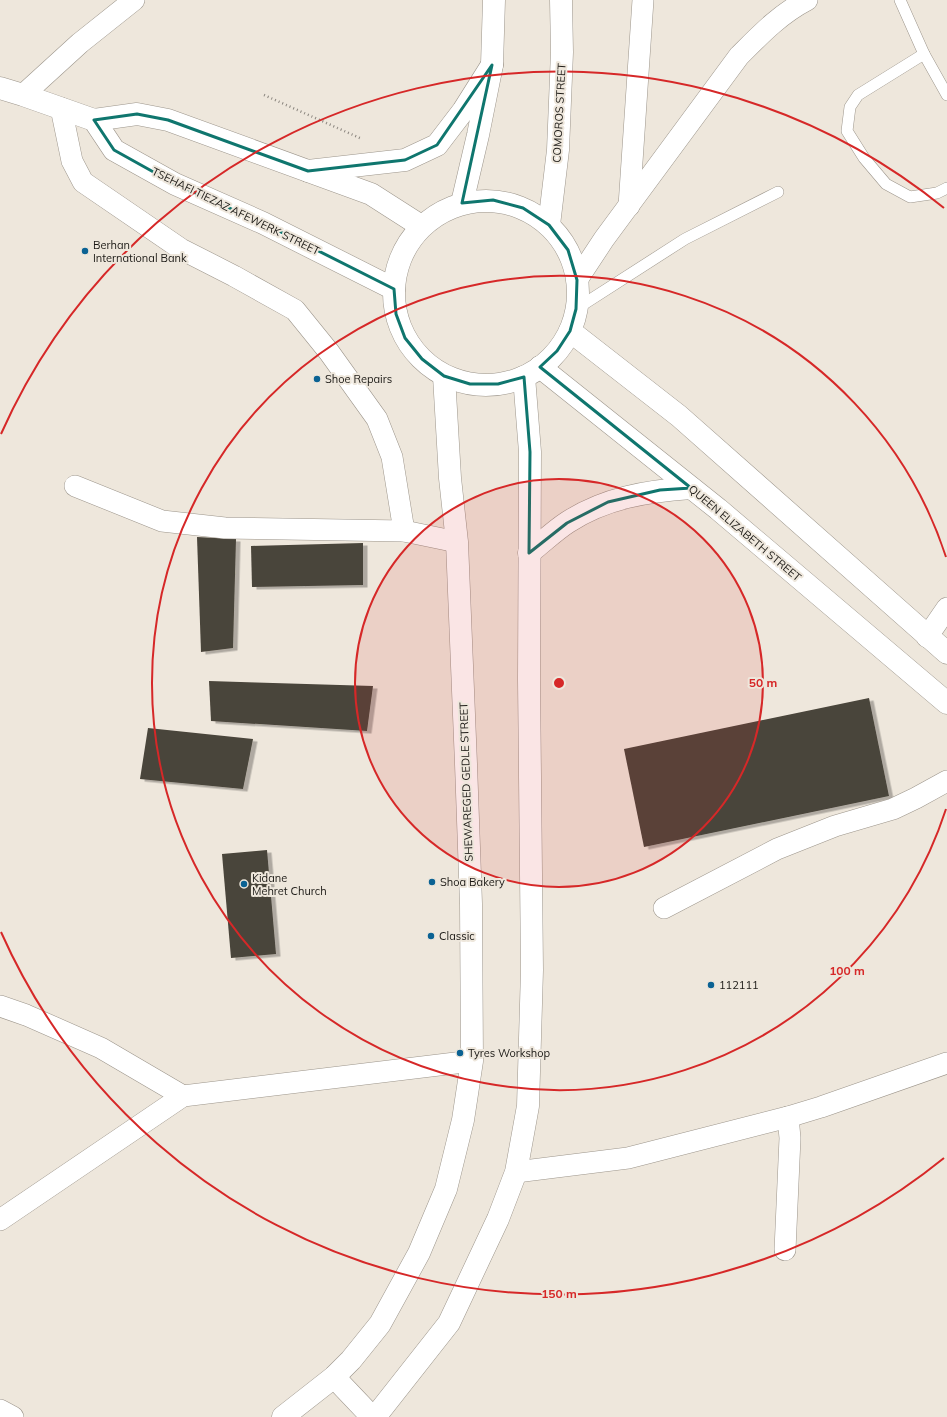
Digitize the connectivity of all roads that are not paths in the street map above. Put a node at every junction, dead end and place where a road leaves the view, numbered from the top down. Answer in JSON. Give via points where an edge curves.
{"nodes":[{"id":1,"x":134,"y":0,"type":"edge"},
{"id":2,"x":494,"y":0,"type":"edge"},
{"id":3,"x":561,"y":0,"type":"edge"},
{"id":4,"x":643,"y":0,"type":"edge"},
{"id":5,"x":807,"y":0,"type":"edge"},
{"id":6,"x":900,"y":0,"type":"edge"},
{"id":7,"x":924,"y":54,"type":"junction"},
{"id":8,"x":492,"y":65,"type":"junction"},
{"id":9,"x":0,"y":88,"type":"edge"},
{"id":10,"x":24,"y":95,"type":"junction"},
{"id":11,"x":947,"y":95,"type":"edge"},
{"id":12,"x":61,"y":108,"type":"junction"},
{"id":13,"x":94,"y":120,"type":"junction"},
{"id":14,"x":308,"y":171,"type":"junction"},
{"id":15,"x":947,"y":188,"type":"edge"},
{"id":16,"x":778,"y":192,"type":"dead end"},
{"id":17,"x":462,"y":203,"type":"junction"},
{"id":18,"x":629,"y":206,"type":"junction"},
{"id":19,"x":549,"y":225,"type":"junction"},
{"id":20,"x":421,"y":226,"type":"junction"},
{"id":21,"x":577,"y":280,"type":"junction"},
{"id":22,"x":394,"y":289,"type":"junction"},
{"id":23,"x":576,"y":309,"type":"junction"},
{"id":24,"x":570,"y":331,"type":"junction"},
{"id":25,"x":532,"y":372,"type":"junction"},
{"id":26,"x":444,"y":376,"type":"junction"},
{"id":27,"x":75,"y":486,"type":"dead end"},
{"id":28,"x":691,"y":488,"type":"junction"},
{"id":29,"x":404,"y":532,"type":"junction"},
{"id":30,"x":457,"y":542,"type":"junction"},
{"id":31,"x":529,"y":553,"type":"junction"},
{"id":32,"x":947,"y":608,"type":"edge"},
{"id":33,"x":928,"y":637,"type":"junction"},
{"id":34,"x":947,"y":653,"type":"edge"},
{"id":35,"x":947,"y":703,"type":"edge"},
{"id":36,"x":947,"y":781,"type":"edge"},
{"id":37,"x":664,"y":908,"type":"dead end"},
{"id":38,"x":0,"y":1006,"type":"edge"},
{"id":39,"x":472,"y":1061,"type":"junction"},
{"id":40,"x":947,"y":1063,"type":"edge"},
{"id":41,"x":183,"y":1096,"type":"junction"},
{"id":42,"x":788,"y":1117,"type":"junction"},
{"id":43,"x":516,"y":1172,"type":"junction"},
{"id":44,"x":0,"y":1220,"type":"edge"},
{"id":45,"x":785,"y":1250,"type":"dead end"},
{"id":46,"x":334,"y":1376,"type":"junction"},
{"id":47,"x":0,"y":1410,"type":"edge"},
{"id":48,"x":13,"y":1417,"type":"edge"},
{"id":49,"x":283,"y":1417,"type":"edge"},
{"id":50,"x":372,"y":1417,"type":"edge"},
{"id":51,"x":375,"y":1417,"type":"edge"}],
"edges":[{"from":1,"to":10,"type":"street","via":[[80,43]]},
{"from":2,"to":8,"type":"main road"},
{"from":3,"to":19,"type":"main road","name":"COMOROS STREET","via":[[562,52],[558,143]]},
{"from":4,"to":18,"type":"street"},
{"from":5,"to":18,"type":"street","via":[[792,8],[764,30],[739,56]]},
{"from":6,"to":7,"type":"lane"},
{"from":7,"to":11,"type":"lane"},
{"from":7,"to":15,"type":"lane","via":[[858,95],[850,107],[848,131],[864,158],[886,184],[910,197],[938,193]]},
{"from":8,"to":14,"type":"main road","via":[[463,111],[437,145],[405,160]]},
{"from":8,"to":17,"type":"main road"},
{"from":9,"to":10,"type":"main road"},
{"from":10,"to":12,"type":"main road"},
{"from":12,"to":13,"type":"main road"},
{"from":12,"to":29,"type":"street","via":[[72,161],[83,182],[181,249],[295,310],[329,352],[377,419],[392,456]]},
{"from":13,"to":14,"type":"main road","via":[[137,114],[168,120]]},
{"from":13,"to":22,"type":"main road","name":"TSEHAFI TIEZAZ AFEWERK STREET","via":[[114,150],[175,184],[263,223]]},
{"from":14,"to":20,"type":"main road","via":[[371,194]]},
{"from":16,"to":23,"type":"lane","via":[[685,239]]},
{"from":17,"to":19,"type":"main road","via":[[493,200],[523,208]]},
{"from":17,"to":20,"type":"main road","via":[[434,216]]},
{"from":18,"to":21,"type":"street"},
{"from":19,"to":21,"type":"main road","via":[[568,250]]},
{"from":20,"to":22,"type":"main road","via":[[407,245],[398,266]]},
{"from":21,"to":23,"type":"main road"},
{"from":22,"to":26,"type":"main road","via":[[396,314],[405,338],[422,360]]},
{"from":23,"to":24,"type":"main road"},
{"from":24,"to":25,"type":"main road","via":[[557,351]]},
{"from":24,"to":33,"type":"main road","via":[[679,416]]},
{"from":25,"to":26,"type":"main road","via":[[498,384],[470,384]]},
{"from":25,"to":28,"type":"main road","name":"QUEEN ELIZABETH STREET"},
{"from":25,"to":31,"type":"main road"},
{"from":26,"to":30,"type":"main road","name":"SHEWAREGED GEDLE STREET"},
{"from":27,"to":29,"type":"street","via":[[162,521],[225,528]]},
{"from":28,"to":31,"type":"main road","via":[[660,490],[608,502],[567,523]]},
{"from":28,"to":35,"type":"main road","name":"QUEEN ELIZABETH STREET"},
{"from":29,"to":30,"type":"street"},
{"from":30,"to":39,"type":"main road","name":"SHEWAREGED GEDLE STREET","via":[[471,904]]},
{"from":31,"to":43,"type":"main road","via":[[532,970],[528,1106]]},
{"from":32,"to":33,"type":"street"},
{"from":33,"to":34,"type":"main road"},
{"from":36,"to":37,"type":"street","via":[[893,809],[835,826],[777,849]]},
{"from":38,"to":41,"type":"street","via":[[102,1048]]},
{"from":39,"to":41,"type":"street"},
{"from":39,"to":46,"type":"main road","name":"SHEWAREGED GEDLE STREET","via":[[463,1120],[446,1189],[419,1253],[380,1324],[351,1360]]},
{"from":40,"to":42,"type":"street"},
{"from":41,"to":44,"type":"street"},
{"from":42,"to":43,"type":"street","via":[[628,1158]]},
{"from":42,"to":45,"type":"street","via":[[790,1138]]},
{"from":43,"to":51,"type":"main road","via":[[498,1219],[449,1323]]},
{"from":46,"to":49,"type":"main road","name":"SHEWAREGED GEDLE STREET"},
{"from":46,"to":50,"type":"main road"},
{"from":47,"to":48,"type":"street"}]}
